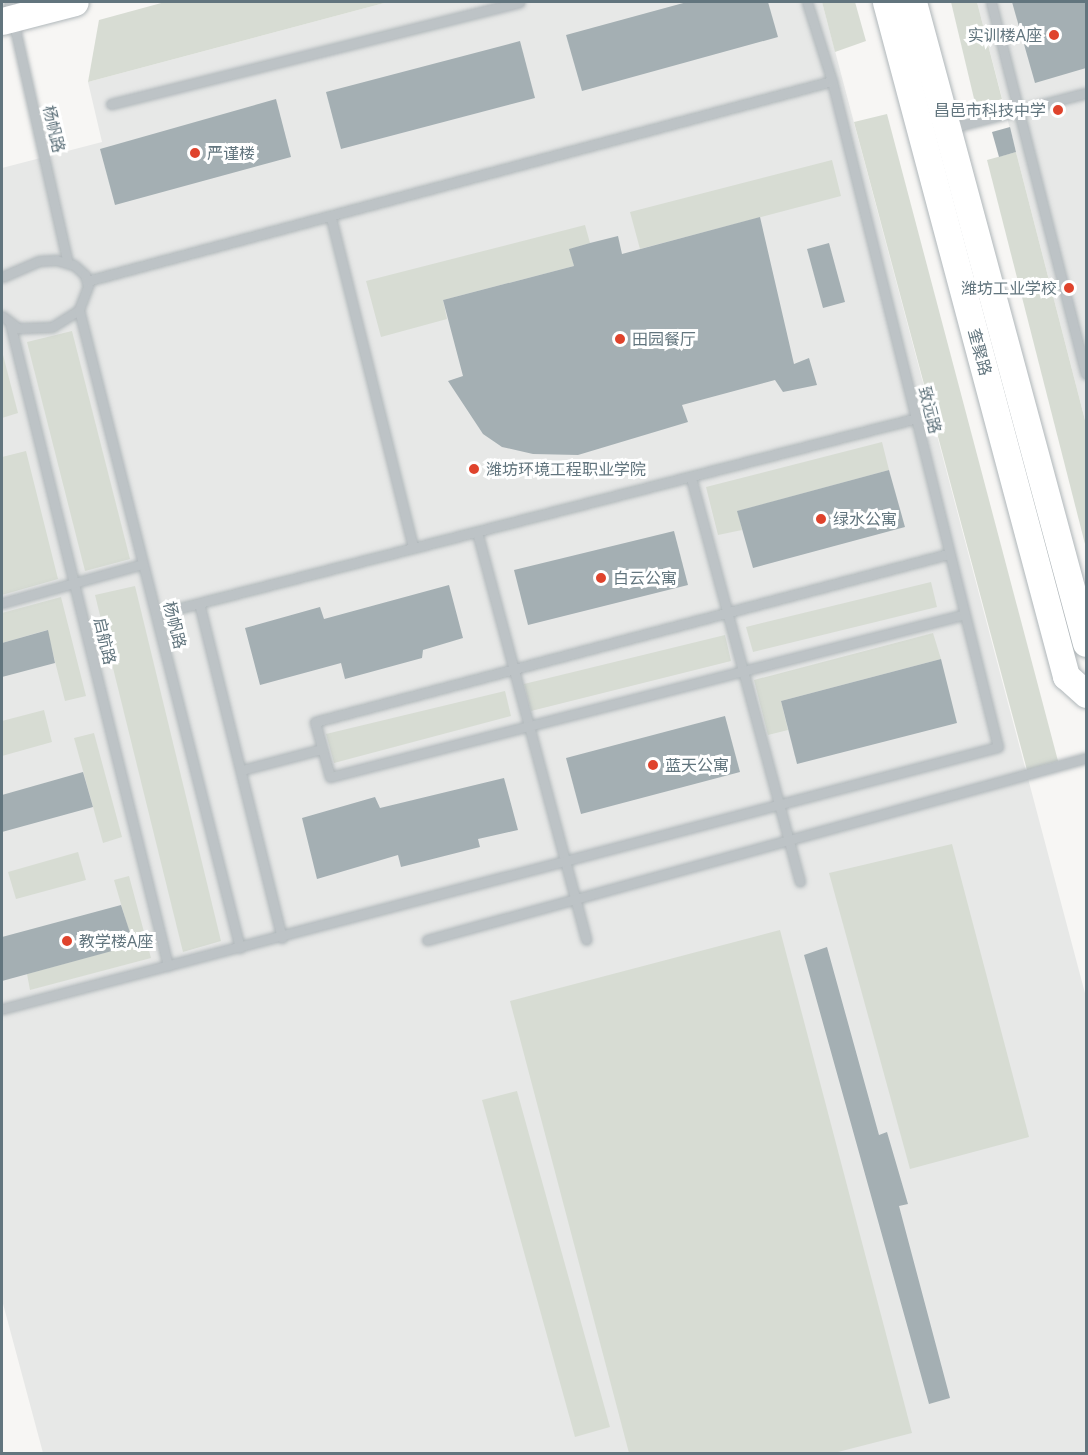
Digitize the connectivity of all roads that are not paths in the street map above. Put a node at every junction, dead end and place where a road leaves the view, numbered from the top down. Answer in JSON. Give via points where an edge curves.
{"nodes":[{"id":1,"x":75,"y":2,"type":"edge"},
{"id":2,"x":519,"y":2,"type":"edge"},
{"id":3,"x":807,"y":2,"type":"edge"},
{"id":4,"x":886,"y":2,"type":"edge"},
{"id":5,"x":913,"y":2,"type":"edge"},
{"id":6,"x":991,"y":2,"type":"edge"},
{"id":7,"x":8,"y":13,"type":"edge"},
{"id":8,"x":832,"y":81,"type":"junction"},
{"id":9,"x":1086,"y":93,"type":"edge"},
{"id":10,"x":111,"y":104,"type":"dead end"},
{"id":11,"x":1020,"y":111,"type":"junction"},
{"id":12,"x":945,"y":129,"type":"junction"},
{"id":13,"x":331,"y":218,"type":"junction"},
{"id":14,"x":69,"y":263,"type":"junction"},
{"id":15,"x":2,"y":277,"type":"edge"},
{"id":16,"x":87,"y":281,"type":"junction"},
{"id":17,"x":80,"y":310,"type":"junction"},
{"id":18,"x":2,"y":316,"type":"edge"},
{"id":19,"x":10,"y":323,"type":"junction"},
{"id":20,"x":1086,"y":372,"type":"edge"},
{"id":21,"x":917,"y":418,"type":"junction"},
{"id":22,"x":691,"y":478,"type":"junction"},
{"id":23,"x":477,"y":532,"type":"junction"},
{"id":24,"x":413,"y":547,"type":"junction"},
{"id":25,"x":948,"y":554,"type":"junction"},
{"id":26,"x":144,"y":564,"type":"junction"},
{"id":27,"x":76,"y":583,"type":"junction"},
{"id":28,"x":2,"y":603,"type":"edge"},
{"id":29,"x":199,"y":603,"type":"junction"},
{"id":30,"x":726,"y":612,"type":"junction"},
{"id":31,"x":157,"y":614,"type":"junction"},
{"id":32,"x":962,"y":615,"type":"junction"},
{"id":33,"x":1086,"y":643,"type":"edge"},
{"id":34,"x":510,"y":667,"type":"junction"},
{"id":35,"x":740,"y":669,"type":"junction"},
{"id":36,"x":1086,"y":694,"type":"edge"},
{"id":37,"x":526,"y":725,"type":"junction"},
{"id":38,"x":322,"y":749,"type":"junction"},
{"id":39,"x":1086,"y":758,"type":"edge"},
{"id":40,"x":242,"y":770,"type":"junction"},
{"id":41,"x":777,"y":803,"type":"junction"},
{"id":42,"x":788,"y":840,"type":"junction"},
{"id":43,"x":565,"y":860,"type":"junction"},
{"id":44,"x":800,"y":882,"type":"dead end"},
{"id":45,"x":575,"y":898,"type":"junction"},
{"id":46,"x":282,"y":938,"type":"junction"},
{"id":47,"x":427,"y":940,"type":"dead end"},
{"id":48,"x":586,"y":940,"type":"dead end"},
{"id":49,"x":240,"y":948,"type":"junction"},
{"id":50,"x":168,"y":966,"type":"junction"},
{"id":51,"x":2,"y":1009,"type":"edge"}],
"edges":[{"from":1,"to":7,"type":"street"},
{"from":2,"to":10,"type":"lane"},
{"from":3,"to":8,"type":"lane","name":"致远路"},
{"from":4,"to":36,"type":"street","name":"奎聚路","via":[[1066,676]]},
{"from":5,"to":12,"type":"street","name":"奎聚路"},
{"from":6,"to":11,"type":"lane"},
{"from":7,"to":14,"type":"lane","name":"杨帆路"},
{"from":8,"to":13,"type":"lane"},
{"from":8,"to":21,"type":"lane","name":"致远路"},
{"from":9,"to":11,"type":"lane"},
{"from":11,"to":12,"type":"lane"},
{"from":11,"to":20,"type":"lane"},
{"from":12,"to":33,"type":"street","name":"奎聚路"},
{"from":13,"to":16,"type":"lane"},
{"from":13,"to":24,"type":"lane"},
{"from":14,"to":15,"type":"lane","via":[[39,261]]},
{"from":14,"to":16,"type":"lane"},
{"from":16,"to":17,"type":"lane","via":[[87,297]]},
{"from":17,"to":19,"type":"lane","via":[[41,329],[18,328]]},
{"from":17,"to":26,"type":"lane","name":"杨帆路"},
{"from":18,"to":19,"type":"lane"},
{"from":19,"to":27,"type":"lane","name":"启航路"},
{"from":21,"to":22,"type":"lane"},
{"from":21,"to":25,"type":"lane","name":"致远路"},
{"from":22,"to":23,"type":"lane"},
{"from":22,"to":30,"type":"lane"},
{"from":23,"to":24,"type":"lane"},
{"from":23,"to":34,"type":"lane"},
{"from":24,"to":29,"type":"lane"},
{"from":25,"to":30,"type":"lane"},
{"from":25,"to":32,"type":"lane","name":"致远路"},
{"from":26,"to":27,"type":"lane"},
{"from":26,"to":31,"type":"lane","name":"杨帆路"},
{"from":27,"to":28,"type":"lane"},
{"from":27,"to":50,"type":"lane","name":"启航路"},
{"from":29,"to":31,"type":"lane"},
{"from":29,"to":40,"type":"lane"},
{"from":30,"to":34,"type":"lane"},
{"from":30,"to":35,"type":"lane"},
{"from":31,"to":49,"type":"lane","name":"杨帆路"},
{"from":32,"to":35,"type":"lane"},
{"from":32,"to":41,"type":"lane","name":"致远路","via":[[998,747]]},
{"from":34,"to":37,"type":"lane"},
{"from":34,"to":38,"type":"lane","via":[[315,722]]},
{"from":35,"to":37,"type":"lane"},
{"from":35,"to":41,"type":"lane"},
{"from":37,"to":38,"type":"lane","via":[[330,777]]},
{"from":37,"to":43,"type":"lane"},
{"from":38,"to":40,"type":"lane"},
{"from":39,"to":42,"type":"lane"},
{"from":40,"to":46,"type":"lane"},
{"from":41,"to":42,"type":"lane"},
{"from":41,"to":43,"type":"lane"},
{"from":42,"to":44,"type":"lane"},
{"from":42,"to":45,"type":"lane"},
{"from":43,"to":45,"type":"lane"},
{"from":43,"to":46,"type":"lane"},
{"from":45,"to":47,"type":"lane"},
{"from":45,"to":48,"type":"lane"},
{"from":46,"to":49,"type":"lane"},
{"from":49,"to":50,"type":"lane"},
{"from":50,"to":51,"type":"lane"}]}
